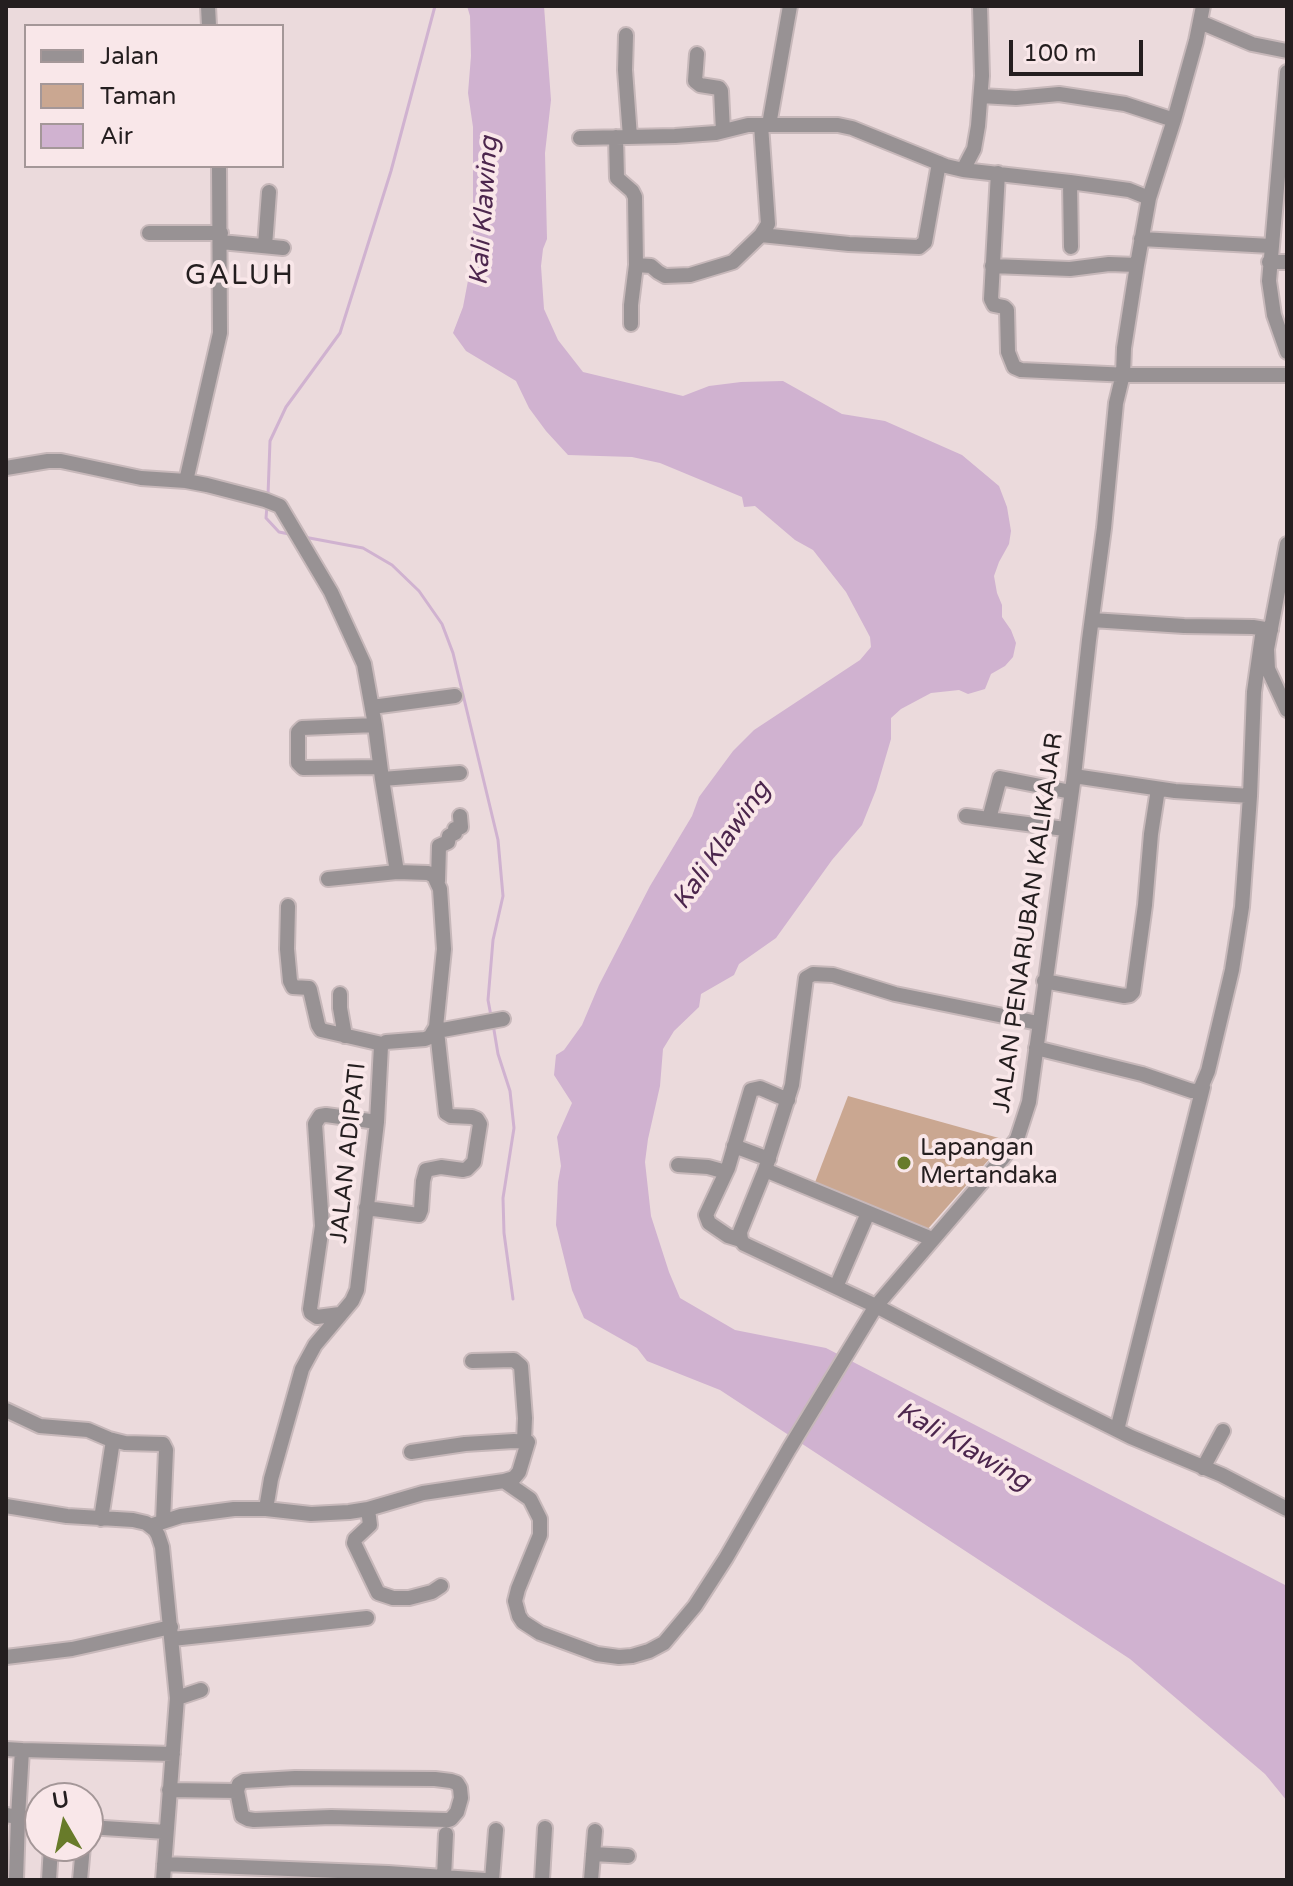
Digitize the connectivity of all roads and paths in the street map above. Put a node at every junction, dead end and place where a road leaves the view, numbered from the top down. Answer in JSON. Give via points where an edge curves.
{"nodes":[{"id":1,"x":790,"y":6,"type":"edge"},
{"id":2,"x":980,"y":6,"type":"edge"},
{"id":3,"x":1203,"y":6,"type":"edge"},
{"id":4,"x":1200,"y":22,"type":"junction"},
{"id":5,"x":626,"y":35,"type":"dead end"},
{"id":6,"x":1287,"y":51,"type":"edge"},
{"id":7,"x":697,"y":54,"type":"dead end"},
{"id":8,"x":1287,"y":72,"type":"edge"},
{"id":9,"x":981,"y":96,"type":"junction"},
{"id":10,"x":1174,"y":120,"type":"junction"},
{"id":11,"x":765,"y":125,"type":"junction"},
{"id":12,"x":723,"y":131,"type":"junction"},
{"id":13,"x":623,"y":137,"type":"junction"},
{"id":14,"x":580,"y":138,"type":"dead end"},
{"id":15,"x":939,"y":163,"type":"junction"},
{"id":16,"x":219,"y":168,"type":"edge"},
{"id":17,"x":963,"y":170,"type":"junction"},
{"id":18,"x":998,"y":173,"type":"junction"},
{"id":19,"x":1070,"y":182,"type":"junction"},
{"id":20,"x":269,"y":192,"type":"dead end"},
{"id":21,"x":1149,"y":198,"type":"junction"},
{"id":22,"x":149,"y":233,"type":"dead end"},
{"id":23,"x":761,"y":235,"type":"junction"},
{"id":24,"x":221,"y":237,"type":"junction"},
{"id":25,"x":1141,"y":239,"type":"junction"},
{"id":26,"x":265,"y":246,"type":"junction"},
{"id":27,"x":1271,"y":246,"type":"junction"},
{"id":28,"x":1071,"y":247,"type":"dead end"},
{"id":29,"x":283,"y":248,"type":"dead end"},
{"id":30,"x":1269,"y":262,"type":"junction"},
{"id":31,"x":1287,"y":262,"type":"edge"},
{"id":32,"x":636,"y":265,"type":"junction"},
{"id":33,"x":1137,"y":265,"type":"junction"},
{"id":34,"x":992,"y":266,"type":"junction"},
{"id":35,"x":631,"y":324,"type":"dead end"},
{"id":36,"x":1287,"y":352,"type":"edge"},
{"id":37,"x":1123,"y":374,"type":"junction"},
{"id":38,"x":1287,"y":375,"type":"edge"},
{"id":39,"x":6,"y":468,"type":"edge"},
{"id":40,"x":186,"y":481,"type":"junction"},
{"id":41,"x":1287,"y":544,"type":"edge"},
{"id":42,"x":1092,"y":620,"type":"junction"},
{"id":43,"x":1267,"y":630,"type":"junction"},
{"id":44,"x":455,"y":696,"type":"dead end"},
{"id":45,"x":372,"y":707,"type":"junction"},
{"id":46,"x":1287,"y":710,"type":"edge"},
{"id":47,"x":375,"y":725,"type":"junction"},
{"id":48,"x":381,"y":773,"type":"junction"},
{"id":49,"x":460,"y":773,"type":"dead end"},
{"id":50,"x":1074,"y":776,"type":"junction"},
{"id":51,"x":1158,"y":789,"type":"junction"},
{"id":52,"x":1071,"y":792,"type":"junction"},
{"id":53,"x":1250,"y":796,"type":"junction"},
{"id":54,"x":460,"y":816,"type":"dead end"},
{"id":55,"x":966,"y":816,"type":"dead end"},
{"id":56,"x":989,"y":819,"type":"junction"},
{"id":57,"x":1065,"y":829,"type":"junction"},
{"id":58,"x":397,"y":872,"type":"junction"},
{"id":59,"x":328,"y":879,"type":"dead end"},
{"id":60,"x":438,"y":881,"type":"junction"},
{"id":61,"x":288,"y":906,"type":"dead end"},
{"id":62,"x":1044,"y":981,"type":"junction"},
{"id":63,"x":340,"y":994,"type":"dead end"},
{"id":64,"x":503,"y":1019,"type":"dead end"},
{"id":65,"x":1038,"y":1023,"type":"junction"},
{"id":66,"x":436,"y":1029,"type":"junction"},
{"id":67,"x":345,"y":1036,"type":"junction"},
{"id":68,"x":382,"y":1044,"type":"junction"},
{"id":69,"x":1036,"y":1048,"type":"junction"},
{"id":70,"x":1203,"y":1087,"type":"junction"},
{"id":71,"x":788,"y":1100,"type":"junction"},
{"id":72,"x":377,"y":1122,"type":"junction"},
{"id":73,"x":734,"y":1146,"type":"junction"},
{"id":74,"x":767,"y":1164,"type":"junction"},
{"id":75,"x":678,"y":1165,"type":"dead end"},
{"id":76,"x":726,"y":1172,"type":"junction"},
{"id":77,"x":366,"y":1208,"type":"junction"},
{"id":78,"x":868,"y":1213,"type":"junction"},
{"id":79,"x":932,"y":1239,"type":"junction"},
{"id":80,"x":741,"y":1240,"type":"junction"},
{"id":81,"x":836,"y":1287,"type":"junction"},
{"id":82,"x":876,"y":1306,"type":"junction"},
{"id":83,"x":340,"y":1314,"type":"junction"},
{"id":84,"x":472,"y":1361,"type":"dead end"},
{"id":85,"x":6,"y":1410,"type":"edge"},
{"id":86,"x":1117,"y":1430,"type":"junction"},
{"id":87,"x":1223,"y":1431,"type":"dead end"},
{"id":88,"x":113,"y":1440,"type":"junction"},
{"id":89,"x":524,"y":1441,"type":"junction"},
{"id":90,"x":411,"y":1452,"type":"dead end"},
{"id":91,"x":1203,"y":1468,"type":"junction"},
{"id":92,"x":504,"y":1481,"type":"junction"},
{"id":93,"x":6,"y":1506,"type":"edge"},
{"id":94,"x":266,"y":1509,"type":"junction"},
{"id":95,"x":368,"y":1509,"type":"junction"},
{"id":96,"x":1287,"y":1509,"type":"edge"},
{"id":97,"x":101,"y":1519,"type":"junction"},
{"id":98,"x":157,"y":1524,"type":"junction"},
{"id":99,"x":441,"y":1586,"type":"dead end"},
{"id":100,"x":367,"y":1618,"type":"dead end"},
{"id":101,"x":171,"y":1633,"type":"junction"},
{"id":102,"x":6,"y":1657,"type":"edge"},
{"id":103,"x":201,"y":1690,"type":"dead end"},
{"id":104,"x":177,"y":1698,"type":"junction"},
{"id":105,"x":6,"y":1749,"type":"edge"},
{"id":106,"x":22,"y":1750,"type":"junction"},
{"id":107,"x":173,"y":1754,"type":"junction"},
{"id":108,"x":169,"y":1790,"type":"junction"},
{"id":109,"x":237,"y":1791,"type":"junction"},
{"id":110,"x":12,"y":1816,"type":"edge"},
{"id":111,"x":104,"y":1828,"type":"edge"},
{"id":112,"x":545,"y":1828,"type":"dead end"},
{"id":113,"x":496,"y":1830,"type":"dead end"},
{"id":114,"x":595,"y":1831,"type":"dead end"},
{"id":115,"x":166,"y":1832,"type":"junction"},
{"id":116,"x":446,"y":1834,"type":"dead end"},
{"id":117,"x":593,"y":1854,"type":"junction"},
{"id":118,"x":628,"y":1856,"type":"dead end"},
{"id":119,"x":164,"y":1864,"type":"junction"},
{"id":120,"x":298,"y":1874,"type":"edge"},
{"id":121,"x":388,"y":1877,"type":"edge"},
{"id":122,"x":444,"y":1877,"type":"junction"},
{"id":123,"x":6,"y":1878,"type":"edge"},
{"id":124,"x":17,"y":1880,"type":"edge"},
{"id":125,"x":163,"y":1880,"type":"edge"},
{"id":126,"x":485,"y":1880,"type":"edge"},
{"id":127,"x":492,"y":1880,"type":"edge"},
{"id":128,"x":542,"y":1880,"type":"edge"},
{"id":129,"x":591,"y":1880,"type":"edge"}],
"edges":[{"from":1,"to":11,"type":"street"},
{"from":2,"to":9,"type":"street"},
{"from":3,"to":4,"type":"street","name":"JALAN PENARUBAN KALIKAJAR"},
{"from":4,"to":6,"type":"street","via":[[1252,44]]},
{"from":4,"to":10,"type":"street","name":"JALAN PENARUBAN KALIKAJAR"},
{"from":5,"to":13,"type":"street"},
{"from":7,"to":12,"type":"street","via":[[695,81],[721,91]]},
{"from":8,"to":27,"type":"street"},
{"from":9,"to":10,"type":"street","via":[[1059,94],[1115,102]]},
{"from":9,"to":17,"type":"street","via":[[974,149]]},
{"from":10,"to":21,"type":"street","name":"JALAN PENARUBAN KALIKAJAR"},
{"from":11,"to":12,"type":"street"},
{"from":11,"to":15,"type":"street","via":[[852,128]]},
{"from":11,"to":23,"type":"street","via":[[768,224]]},
{"from":12,"to":13,"type":"street"},
{"from":13,"to":14,"type":"street"},
{"from":13,"to":32,"type":"street","via":[[617,178],[635,197]]},
{"from":15,"to":17,"type":"street"},
{"from":15,"to":23,"type":"street","via":[[925,242],[919,247]]},
{"from":16,"to":24,"type":"street"},
{"from":17,"to":18,"type":"street"},
{"from":18,"to":19,"type":"street"},
{"from":18,"to":34,"type":"street"},
{"from":19,"to":21,"type":"street"},
{"from":19,"to":28,"type":"street"},
{"from":20,"to":26,"type":"street"},
{"from":21,"to":25,"type":"street","name":"JALAN PENARUBAN KALIKAJAR"},
{"from":22,"to":24,"type":"street"},
{"from":23,"to":32,"type":"street","via":[[733,262],[690,275],[665,276],[651,266]]},
{"from":24,"to":26,"type":"street"},
{"from":24,"to":40,"type":"street","via":[[219,343]]},
{"from":25,"to":27,"type":"street"},
{"from":25,"to":33,"type":"street","name":"JALAN PENARUBAN KALIKAJAR"},
{"from":26,"to":29,"type":"street"},
{"from":27,"to":30,"type":"street"},
{"from":30,"to":31,"type":"street"},
{"from":30,"to":36,"type":"street","via":[[1270,297]]},
{"from":32,"to":35,"type":"street"},
{"from":33,"to":34,"type":"street"},
{"from":33,"to":37,"type":"street","name":"JALAN PENARUBAN KALIKAJAR"},
{"from":34,"to":37,"type":"street","via":[[991,303],[1007,310],[1008,352],[1014,367]]},
{"from":37,"to":38,"type":"street"},
{"from":37,"to":42,"type":"street","name":"JALAN PENARUBAN KALIKAJAR"},
{"from":39,"to":40,"type":"street","via":[[61,461],[141,478]]},
{"from":40,"to":45,"type":"street","via":[[280,506],[347,626],[364,664]]},
{"from":41,"to":43,"type":"street"},
{"from":42,"to":43,"type":"street"},
{"from":42,"to":50,"type":"street","name":"JALAN PENARUBAN KALIKAJAR"},
{"from":43,"to":46,"type":"street","via":[[1268,669]]},
{"from":43,"to":53,"type":"street","via":[[1254,692]]},
{"from":44,"to":45,"type":"street"},
{"from":45,"to":47,"type":"street"},
{"from":47,"to":48,"type":"street"},
{"from":47,"to":48,"type":"street","via":[[302,728],[298,763],[303,768]]},
{"from":48,"to":49,"type":"street"},
{"from":48,"to":58,"type":"street"},
{"from":50,"to":51,"type":"street"},
{"from":50,"to":52,"type":"street","name":"JALAN PENARUBAN KALIKAJAR"},
{"from":51,"to":53,"type":"street"},
{"from":51,"to":62,"type":"street","via":[[1133,992],[1124,996]]},
{"from":52,"to":56,"type":"street","via":[[1000,778]]},
{"from":52,"to":57,"type":"street","name":"JALAN PENARUBAN KALIKAJAR"},
{"from":53,"to":70,"type":"street","via":[[1232,970]]},
{"from":54,"to":60,"type":"street","via":[[461,827],[439,846]]},
{"from":55,"to":56,"type":"street"},
{"from":56,"to":57,"type":"street"},
{"from":57,"to":62,"type":"street","name":"JALAN PENARUBAN KALIKAJAR"},
{"from":58,"to":59,"type":"street"},
{"from":58,"to":60,"type":"street","via":[[428,873]]},
{"from":60,"to":66,"type":"street","via":[[444,949]]},
{"from":61,"to":67,"type":"street","via":[[291,985],[309,988],[321,1030]]},
{"from":62,"to":65,"type":"street","name":"JALAN PENARUBAN KALIKAJAR"},
{"from":63,"to":67,"type":"street"},
{"from":64,"to":66,"type":"street","name":"JALAN ADIPATI"},
{"from":65,"to":69,"type":"street","name":"JALAN PENARUBAN KALIKAJAR"},
{"from":65,"to":71,"type":"street","via":[[895,994],[833,975],[809,975]]},
{"from":66,"to":68,"type":"street","name":"JALAN ADIPATI","via":[[425,1039]]},
{"from":66,"to":77,"type":"street","via":[[446,1113],[475,1118],[480,1124],[474,1162],[463,1170],[426,1170],[419,1215]]},
{"from":67,"to":68,"type":"street"},
{"from":68,"to":72,"type":"street","name":"JALAN ADIPATI"},
{"from":69,"to":70,"type":"street","via":[[1192,1091]]},
{"from":69,"to":79,"type":"street","name":"JALAN PENARUBAN KALIKAJAR","via":[[1029,1102],[1017,1139]]},
{"from":70,"to":86,"type":"street"},
{"from":71,"to":73,"type":"street","via":[[760,1088],[751,1090]]},
{"from":71,"to":74,"type":"street"},
{"from":72,"to":77,"type":"street","name":"JALAN ADIPATI"},
{"from":72,"to":83,"type":"street","via":[[326,1115],[315,1124],[322,1226],[310,1309],[317,1317]]},
{"from":73,"to":74,"type":"street"},
{"from":73,"to":76,"type":"street"},
{"from":74,"to":78,"type":"street"},
{"from":74,"to":80,"type":"street"},
{"from":75,"to":76,"type":"street"},
{"from":76,"to":80,"type":"street","via":[[706,1219]]},
{"from":77,"to":83,"type":"street","name":"JALAN ADIPATI","via":[[357,1290]]},
{"from":78,"to":79,"type":"street"},
{"from":78,"to":81,"type":"street"},
{"from":79,"to":82,"type":"street","name":"JALAN PENARUBAN KALIKAJAR"},
{"from":80,"to":81,"type":"street"},
{"from":81,"to":82,"type":"street"},
{"from":82,"to":86,"type":"street"},
{"from":82,"to":92,"type":"street","name":"JALAN PENARUBAN KALIKAJAR","via":[[695,1606],[664,1643],[649,1651],[619,1657],[597,1654],[523,1622],[515,1601],[540,1535],[540,1519],[530,1499]]},
{"from":83,"to":94,"type":"street","name":"JALAN ADIPATI","via":[[302,1369]]},
{"from":84,"to":89,"type":"street","via":[[514,1360],[521,1366]]},
{"from":85,"to":88,"type":"street","via":[[40,1426],[88,1430]]},
{"from":86,"to":91,"type":"street"},
{"from":87,"to":91,"type":"street"},
{"from":88,"to":97,"type":"street"},
{"from":88,"to":98,"type":"street","via":[[165,1446]]},
{"from":89,"to":90,"type":"street"},
{"from":89,"to":92,"type":"street","via":[[528,1443],[519,1472]]},
{"from":91,"to":96,"type":"street"},
{"from":92,"to":95,"type":"street","via":[[423,1493]]},
{"from":93,"to":97,"type":"street"},
{"from":94,"to":95,"type":"street","via":[[311,1514]]},
{"from":94,"to":98,"type":"street","via":[[181,1516]]},
{"from":95,"to":99,"type":"street","via":[[370,1525],[354,1543],[378,1593],[409,1598]]},
{"from":97,"to":98,"type":"street"},
{"from":98,"to":101,"type":"street"},
{"from":100,"to":101,"type":"street"},
{"from":101,"to":102,"type":"street"},
{"from":101,"to":104,"type":"street"},
{"from":103,"to":104,"type":"street"},
{"from":104,"to":107,"type":"street"},
{"from":105,"to":106,"type":"street"},
{"from":106,"to":107,"type":"street"},
{"from":106,"to":110,"type":"street"},
{"from":107,"to":108,"type":"street"},
{"from":108,"to":109,"type":"street"},
{"from":108,"to":115,"type":"street"},
{"from":109,"to":109,"type":"street","via":[[244,1781],[269,1779],[435,1779],[457,1783],[461,1798],[448,1820],[254,1820],[242,1816]]},
{"from":110,"to":124,"type":"street"},
{"from":111,"to":115,"type":"street"},
{"from":112,"to":128,"type":"street"},
{"from":113,"to":127,"type":"street"},
{"from":114,"to":117,"type":"street"},
{"from":115,"to":119,"type":"street"},
{"from":116,"to":122,"type":"street"},
{"from":117,"to":118,"type":"street"},
{"from":117,"to":129,"type":"street"},
{"from":119,"to":120,"type":"street"},
{"from":119,"to":125,"type":"street"},
{"from":120,"to":121,"type":"street"},
{"from":121,"to":122,"type":"street"},
{"from":122,"to":126,"type":"street"},
{"from":123,"to":124,"type":"street"}]}
